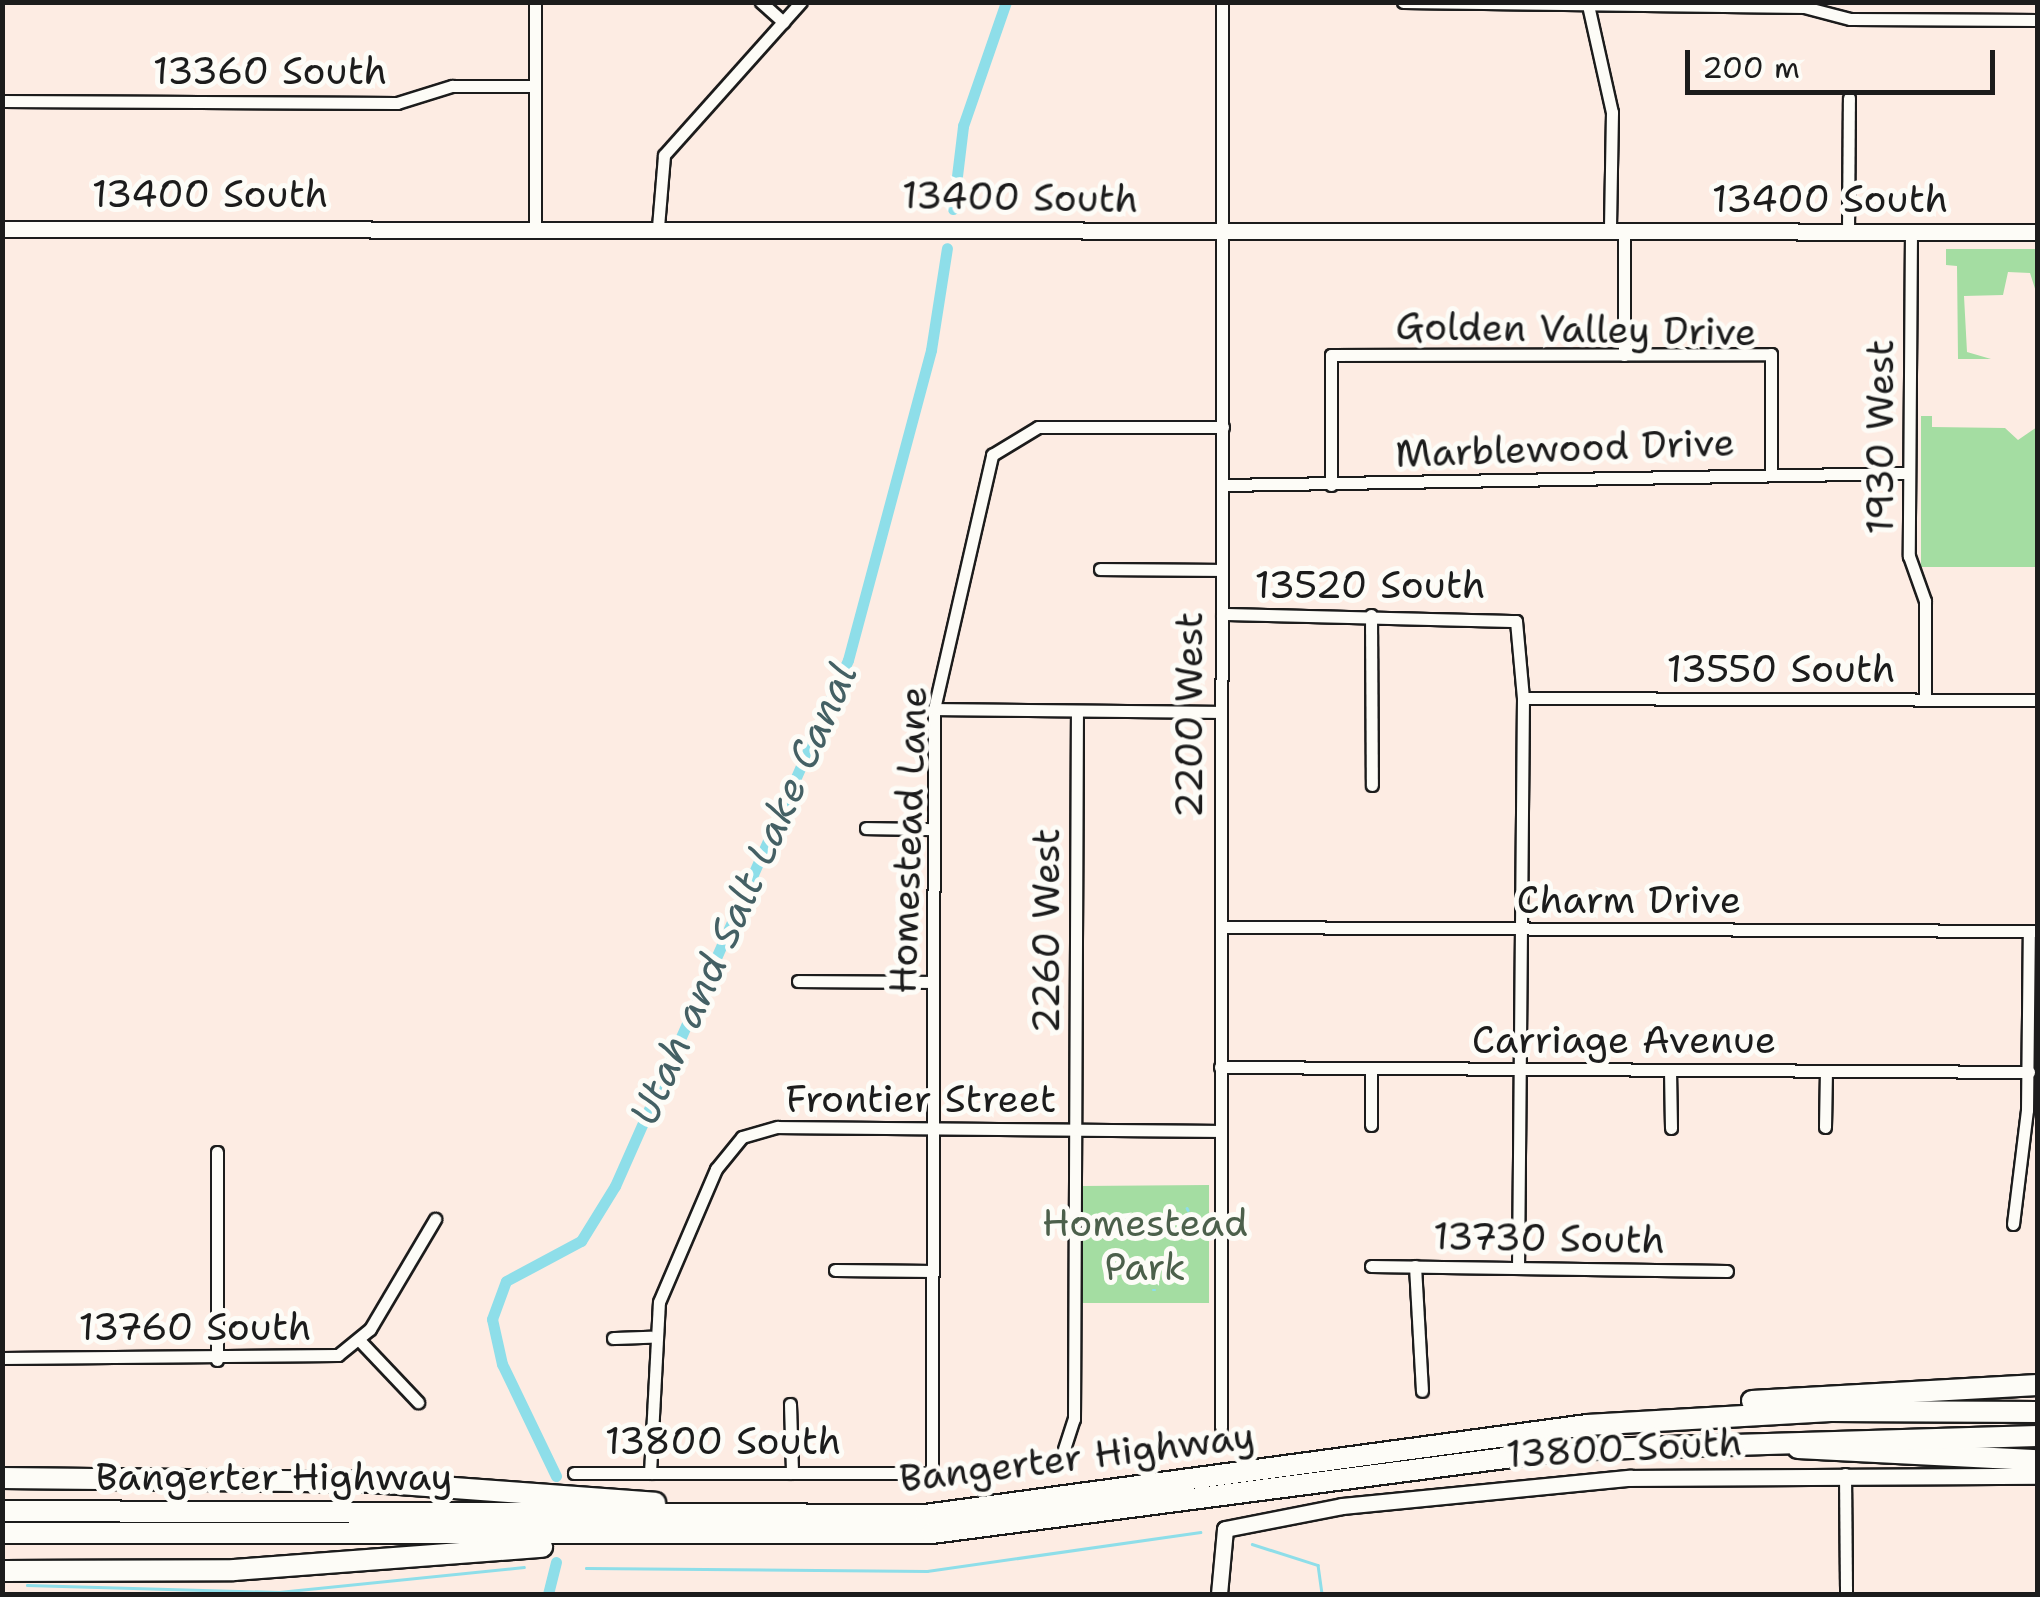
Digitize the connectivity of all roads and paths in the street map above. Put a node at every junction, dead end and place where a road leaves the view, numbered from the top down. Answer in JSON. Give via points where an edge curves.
{"nodes":[{"id":1,"x":535,"y":2,"type":"edge"},
{"id":2,"x":761,"y":2,"type":"edge"},
{"id":3,"x":800,"y":2,"type":"edge"},
{"id":4,"x":1222,"y":2,"type":"edge"},
{"id":5,"x":1403,"y":2,"type":"edge"},
{"id":6,"x":1588,"y":4,"type":"edge"},
{"id":7,"x":2038,"y":20,"type":"edge"},
{"id":8,"x":783,"y":22,"type":"junction"},
{"id":9,"x":535,"y":86,"type":"junction"},
{"id":10,"x":1849,"y":98,"type":"dead end"},
{"id":11,"x":2,"y":101,"type":"edge"},
{"id":12,"x":535,"y":226,"type":"junction"},
{"id":13,"x":658,"y":227,"type":"junction"},
{"id":14,"x":2,"y":230,"type":"edge"},
{"id":15,"x":1224,"y":231,"type":"junction"},
{"id":16,"x":1617,"y":231,"type":"junction"},
{"id":17,"x":1848,"y":232,"type":"junction"},
{"id":18,"x":1911,"y":232,"type":"junction"},
{"id":19,"x":2038,"y":232,"type":"edge"},
{"id":20,"x":1624,"y":355,"type":"junction"},
{"id":21,"x":1223,"y":427,"type":"junction"},
{"id":22,"x":1771,"y":472,"type":"junction"},
{"id":23,"x":1909,"y":473,"type":"junction"},
{"id":24,"x":1331,"y":484,"type":"junction"},
{"id":25,"x":1223,"y":485,"type":"junction"},
{"id":26,"x":1100,"y":568,"type":"dead end"},
{"id":27,"x":1222,"y":570,"type":"junction"},
{"id":28,"x":1222,"y":614,"type":"junction"},
{"id":29,"x":1371,"y":614,"type":"junction"},
{"id":30,"x":1524,"y":698,"type":"junction"},
{"id":31,"x":1925,"y":699,"type":"junction"},
{"id":32,"x":2038,"y":700,"type":"edge"},
{"id":33,"x":934,"y":710,"type":"junction"},
{"id":34,"x":1077,"y":711,"type":"junction"},
{"id":35,"x":1222,"y":712,"type":"junction"},
{"id":36,"x":1372,"y":786,"type":"dead end"},
{"id":37,"x":866,"y":828,"type":"dead end"},
{"id":38,"x":933,"y":829,"type":"junction"},
{"id":39,"x":1221,"y":927,"type":"junction"},
{"id":40,"x":1522,"y":930,"type":"junction"},
{"id":41,"x":2034,"y":931,"type":"edge"},
{"id":42,"x":798,"y":981,"type":"dead end"},
{"id":43,"x":934,"y":982,"type":"junction"},
{"id":44,"x":1220,"y":1067,"type":"junction"},
{"id":45,"x":1372,"y":1069,"type":"junction"},
{"id":46,"x":1521,"y":1069,"type":"junction"},
{"id":47,"x":1670,"y":1070,"type":"junction"},
{"id":48,"x":1826,"y":1071,"type":"junction"},
{"id":49,"x":2028,"y":1072,"type":"junction"},
{"id":50,"x":1371,"y":1125,"type":"dead end"},
{"id":51,"x":1825,"y":1127,"type":"dead end"},
{"id":52,"x":1670,"y":1128,"type":"dead end"},
{"id":53,"x":934,"y":1129,"type":"junction"},
{"id":54,"x":1076,"y":1129,"type":"junction"},
{"id":55,"x":1219,"y":1131,"type":"junction"},
{"id":56,"x":216,"y":1152,"type":"dead end"},
{"id":57,"x":435,"y":1219,"type":"dead end"},
{"id":58,"x":2013,"y":1224,"type":"dead end"},
{"id":59,"x":1370,"y":1266,"type":"dead end"},
{"id":60,"x":1415,"y":1266,"type":"junction"},
{"id":61,"x":1518,"y":1268,"type":"junction"},
{"id":62,"x":835,"y":1270,"type":"dead end"},
{"id":63,"x":933,"y":1271,"type":"junction"},
{"id":64,"x":1727,"y":1271,"type":"dead end"},
{"id":65,"x":651,"y":1337,"type":"junction"},
{"id":66,"x":614,"y":1338,"type":"dead end"},
{"id":67,"x":361,"y":1342,"type":"junction"},
{"id":68,"x":2,"y":1358,"type":"edge"},
{"id":69,"x":217,"y":1360,"type":"junction"},
{"id":70,"x":2038,"y":1385,"type":"edge"},
{"id":71,"x":1422,"y":1390,"type":"dead end"},
{"id":72,"x":418,"y":1402,"type":"dead end"},
{"id":73,"x":790,"y":1404,"type":"dead end"},
{"id":74,"x":2038,"y":1412,"type":"edge"},
{"id":75,"x":1587,"y":1425,"type":"junction"},
{"id":76,"x":1221,"y":1427,"type":"dead end"},
{"id":77,"x":2038,"y":1436,"type":"edge"},
{"id":78,"x":1641,"y":1444,"type":"junction"},
{"id":79,"x":1064,"y":1450,"type":"dead end"},
{"id":80,"x":2038,"y":1460,"type":"edge"},
{"id":81,"x":574,"y":1474,"type":"dead end"},
{"id":82,"x":650,"y":1474,"type":"junction"},
{"id":83,"x":792,"y":1474,"type":"junction"},
{"id":84,"x":932,"y":1474,"type":"joint"},
{"id":85,"x":1845,"y":1474,"type":"junction"},
{"id":86,"x":2038,"y":1476,"type":"edge"},
{"id":87,"x":2,"y":1478,"type":"edge"},
{"id":88,"x":13,"y":1511,"type":"edge"},
{"id":89,"x":820,"y":1517,"type":"junction"},
{"id":90,"x":2,"y":1533,"type":"edge"},
{"id":91,"x":758,"y":1535,"type":"junction"},
{"id":92,"x":2,"y":1572,"type":"edge"},
{"id":93,"x":1220,"y":1594,"type":"edge"},
{"id":94,"x":1846,"y":1594,"type":"edge"}],
"edges":[{"from":1,"to":9,"type":"street"},
{"from":2,"to":8,"type":"street"},
{"from":3,"to":8,"type":"street"},
{"from":4,"to":15,"type":"street","name":"2200 West"},
{"from":5,"to":6,"type":"street"},
{"from":6,"to":7,"type":"street"},
{"from":6,"to":16,"type":"street","via":[[1612,112]]},
{"from":8,"to":13,"type":"street","via":[[664,155]]},
{"from":9,"to":11,"type":"street","name":"13360 South","via":[[452,86],[397,104]]},
{"from":9,"to":12,"type":"street"},
{"from":10,"to":17,"type":"street"},
{"from":12,"to":13,"type":"street","name":"13400 South"},
{"from":12,"to":14,"type":"street","name":"13400 South"},
{"from":13,"to":15,"type":"street","name":"13400 South"},
{"from":15,"to":16,"type":"street","name":"13400 South"},
{"from":15,"to":21,"type":"street","name":"2200 West"},
{"from":16,"to":17,"type":"street","name":"13400 South"},
{"from":16,"to":20,"type":"street"},
{"from":17,"to":18,"type":"street","name":"13400 South"},
{"from":18,"to":19,"type":"street","name":"13400 South"},
{"from":18,"to":23,"type":"street","name":"1930 West"},
{"from":20,"to":22,"type":"street","name":"Golden Valley Drive","via":[[1771,354]]},
{"from":20,"to":24,"type":"street","name":"Golden Valley Drive","via":[[1331,355]]},
{"from":21,"to":25,"type":"street","name":"2200 West"},
{"from":21,"to":33,"type":"street","name":"Homestead Lane","via":[[1013,434],[992,456]]},
{"from":22,"to":23,"type":"street","name":"Marblewood Drive"},
{"from":22,"to":24,"type":"street","name":"Marblewood Drive","via":[[1675,471],[1602,484]]},
{"from":23,"to":31,"type":"street","name":"1930 West","via":[[1909,556],[1925,601]]},
{"from":24,"to":25,"type":"street","name":"Marblewood Drive"},
{"from":25,"to":27,"type":"street","name":"2200 West"},
{"from":26,"to":27,"type":"street"},
{"from":27,"to":28,"type":"street","name":"2200 West"},
{"from":28,"to":29,"type":"street","name":"13520 South"},
{"from":28,"to":35,"type":"street","name":"2200 West"},
{"from":29,"to":30,"type":"street","name":"13520 South","via":[[1516,621]]},
{"from":29,"to":36,"type":"street"},
{"from":30,"to":31,"type":"street","name":"13550 South"},
{"from":30,"to":40,"type":"street"},
{"from":31,"to":32,"type":"street","name":"13550 South"},
{"from":33,"to":34,"type":"street"},
{"from":33,"to":38,"type":"street","name":"Homestead Lane"},
{"from":34,"to":35,"type":"street"},
{"from":34,"to":54,"type":"street","name":"2260 West"},
{"from":35,"to":39,"type":"street","name":"2200 West"},
{"from":37,"to":38,"type":"street"},
{"from":38,"to":43,"type":"street","name":"Homestead Lane"},
{"from":39,"to":40,"type":"street","name":"Charm Drive"},
{"from":39,"to":44,"type":"street","name":"2200 West"},
{"from":40,"to":41,"type":"street","name":"Charm Drive"},
{"from":40,"to":46,"type":"street"},
{"from":41,"to":49,"type":"street"},
{"from":42,"to":43,"type":"street"},
{"from":43,"to":53,"type":"street","name":"Homestead Lane"},
{"from":44,"to":45,"type":"street","name":"Carriage Avenue"},
{"from":44,"to":55,"type":"street","name":"2200 West"},
{"from":45,"to":46,"type":"street","name":"Carriage Avenue"},
{"from":45,"to":50,"type":"street"},
{"from":46,"to":47,"type":"street","name":"Carriage Avenue"},
{"from":46,"to":61,"type":"street"},
{"from":47,"to":48,"type":"street","name":"Carriage Avenue"},
{"from":47,"to":52,"type":"street"},
{"from":48,"to":49,"type":"street","name":"Carriage Avenue"},
{"from":48,"to":51,"type":"street"},
{"from":49,"to":58,"type":"street"},
{"from":53,"to":54,"type":"street","name":"Frontier Street"},
{"from":53,"to":63,"type":"street","name":"Homestead Lane"},
{"from":53,"to":65,"type":"street","name":"Frontier Street","via":[[778,1127],[742,1138],[716,1169]]},
{"from":54,"to":55,"type":"street","name":"Frontier Street"},
{"from":54,"to":79,"type":"street","name":"2260 West","via":[[1074,1419]]},
{"from":55,"to":76,"type":"street","name":"2200 West"},
{"from":56,"to":69,"type":"street"},
{"from":57,"to":67,"type":"street"},
{"from":59,"to":60,"type":"street","name":"13730 South"},
{"from":60,"to":61,"type":"street","name":"13730 South"},
{"from":60,"to":71,"type":"street"},
{"from":61,"to":64,"type":"street","name":"13730 South"},
{"from":62,"to":63,"type":"street"},
{"from":63,"to":84,"type":"street","name":"Homestead Lane"},
{"from":65,"to":66,"type":"street"},
{"from":65,"to":82,"type":"street","name":"Frontier Street"},
{"from":67,"to":69,"type":"street","name":"13760 South","via":[[326,1358]]},
{"from":67,"to":72,"type":"street","name":"13760 South"},
{"from":68,"to":69,"type":"street","name":"13760 South"},
{"from":70,"to":75,"type":"highway","via":[[1867,1390]]},
{"from":73,"to":83,"type":"street"},
{"from":74,"to":75,"type":"highway","name":"Bangerter Highway"},
{"from":75,"to":89,"type":"highway","name":"Bangerter Highway","via":[[1030,1506]]},
{"from":77,"to":78,"type":"highway","name":"Bangerter Highway"},
{"from":78,"to":80,"type":"highway"},
{"from":78,"to":91,"type":"highway","name":"Bangerter Highway","via":[[1413,1466],[1011,1526]]},
{"from":81,"to":82,"type":"street","name":"13800 South"},
{"from":82,"to":83,"type":"street","name":"13800 South"},
{"from":83,"to":84,"type":"street","name":"13800 South"},
{"from":85,"to":86,"type":"street","name":"13800 South"},
{"from":85,"to":93,"type":"street","name":"13800 South","via":[[1534,1483],[1246,1521],[1222,1535]]},
{"from":85,"to":94,"type":"street"},
{"from":87,"to":89,"type":"highway","via":[[410,1484]]},
{"from":88,"to":89,"type":"highway","name":"Bangerter Highway"},
{"from":90,"to":91,"type":"highway","name":"Bangerter Highway"},
{"from":91,"to":92,"type":"highway","via":[[234,1570]]}]}
